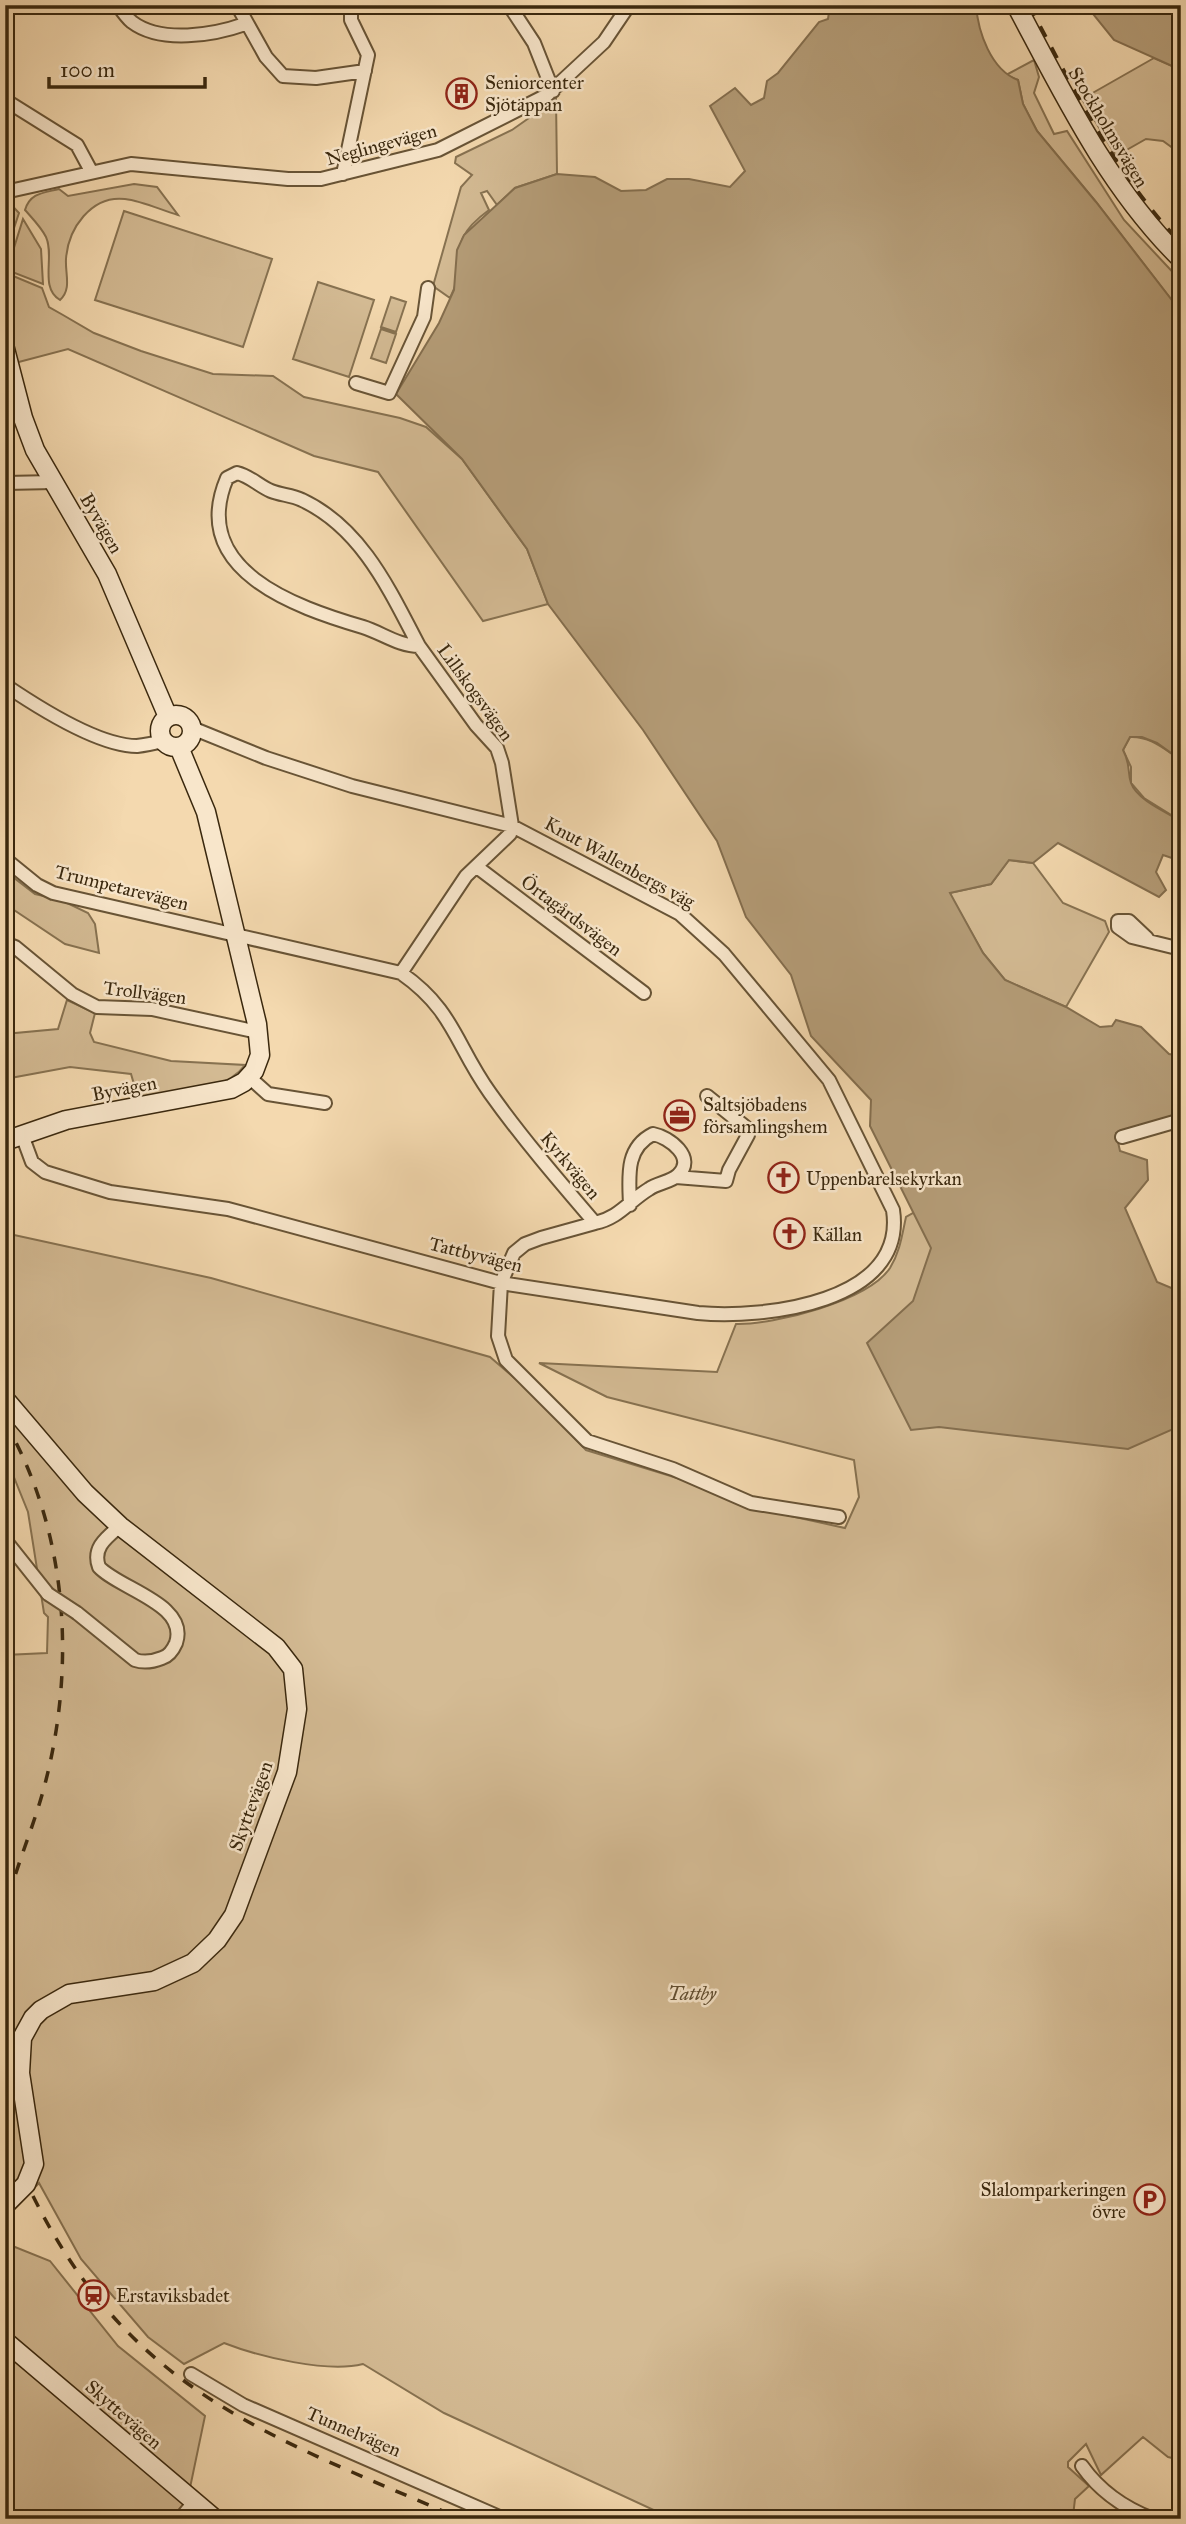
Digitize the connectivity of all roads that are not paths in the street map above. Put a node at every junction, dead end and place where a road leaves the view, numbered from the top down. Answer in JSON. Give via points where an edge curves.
{"nodes":[{"id":1,"x":118,"y":5,"type":"edge"},
{"id":2,"x":237,"y":5,"type":"edge"},
{"id":3,"x":351,"y":5,"type":"edge"},
{"id":4,"x":509,"y":5,"type":"edge"},
{"id":5,"x":629,"y":5,"type":"edge"},
{"id":6,"x":1016,"y":5,"type":"edge"},
{"id":7,"x":245,"y":24,"type":"junction"},
{"id":8,"x":365,"y":71,"type":"junction"},
{"id":9,"x":553,"y":91,"type":"junction"},
{"id":10,"x":5,"y":100,"type":"edge"},
{"id":11,"x":91,"y":171,"type":"junction"},
{"id":12,"x":343,"y":174,"type":"junction"},
{"id":13,"x":5,"y":192,"type":"edge"},
{"id":14,"x":1181,"y":260,"type":"edge"},
{"id":15,"x":428,"y":288,"type":"dead end"},
{"id":16,"x":5,"y":349,"type":"edge"},
{"id":17,"x":356,"y":383,"type":"dead end"},
{"id":18,"x":54,"y":482,"type":"junction"},
{"id":19,"x":5,"y":483,"type":"edge"},
{"id":20,"x":419,"y":646,"type":"junction"},
{"id":21,"x":5,"y":685,"type":"edge"},
{"id":22,"x":168,"y":717,"type":"junction"},
{"id":23,"x":192,"y":728,"type":"junction"},
{"id":24,"x":171,"y":744,"type":"junction"},
{"id":25,"x":512,"y":826,"type":"junction"},
{"id":26,"x":5,"y":859,"type":"edge"},
{"id":27,"x":477,"y":867,"type":"junction"},
{"id":28,"x":237,"y":934,"type":"junction"},
{"id":29,"x":1147,"y":938,"type":"dead end"},
{"id":30,"x":5,"y":943,"type":"edge"},
{"id":31,"x":1181,"y":949,"type":"edge"},
{"id":32,"x":401,"y":973,"type":"junction"},
{"id":33,"x":644,"y":993,"type":"dead end"},
{"id":34,"x":258,"y":1032,"type":"junction"},
{"id":35,"x":249,"y":1076,"type":"junction"},
{"id":36,"x":707,"y":1096,"type":"dead end"},
{"id":37,"x":325,"y":1103,"type":"dead end"},
{"id":38,"x":1181,"y":1120,"type":"edge"},
{"id":39,"x":1122,"y":1137,"type":"dead end"},
{"id":40,"x":13,"y":1138,"type":"edge"},
{"id":41,"x":676,"y":1177,"type":"junction"},
{"id":42,"x":630,"y":1205,"type":"junction"},
{"id":43,"x":893,"y":1210,"type":"joint"},
{"id":44,"x":595,"y":1223,"type":"junction"},
{"id":45,"x":502,"y":1283,"type":"junction"},
{"id":46,"x":5,"y":1399,"type":"edge"},
{"id":47,"x":839,"y":1517,"type":"dead end"},
{"id":48,"x":120,"y":1526,"type":"junction"},
{"id":49,"x":5,"y":1540,"type":"edge"},
{"id":50,"x":5,"y":2205,"type":"edge"},
{"id":51,"x":5,"y":2341,"type":"edge"},
{"id":52,"x":191,"y":2374,"type":"dead end"},
{"id":53,"x":1082,"y":2466,"type":"dead end"},
{"id":54,"x":194,"y":2502,"type":"junction"},
{"id":55,"x":180,"y":2519,"type":"edge"},
{"id":56,"x":215,"y":2519,"type":"edge"},
{"id":57,"x":504,"y":2519,"type":"edge"},
{"id":58,"x":1153,"y":2519,"type":"edge"}],
"edges":[{"from":1,"to":7,"type":"street","via":[[131,21],[158,32],[206,34]]},
{"from":2,"to":7,"type":"street"},
{"from":3,"to":8,"type":"street","via":[[351,20],[368,50]]},
{"from":4,"to":9,"type":"street","via":[[534,43]]},
{"from":5,"to":9,"type":"street","name":"Neglingevägen","via":[[604,41]]},
{"from":6,"to":14,"type":"street","name":"Stockholmsvägen","via":[[1109,173]]},
{"from":7,"to":8,"type":"street","via":[[284,76],[316,78]]},
{"from":8,"to":12,"type":"street"},
{"from":9,"to":12,"type":"street","name":"Neglingevägen","via":[[440,149]]},
{"from":10,"to":11,"type":"street","via":[[77,145]]},
{"from":11,"to":12,"type":"street","name":"Neglingevägen","via":[[144,164],[305,180]]},
{"from":11,"to":13,"type":"street","name":"Neglingevägen"},
{"from":15,"to":17,"type":"street","via":[[424,317],[389,393]]},
{"from":16,"to":18,"type":"street","name":"Byvägen","via":[[23,418]]},
{"from":18,"to":19,"type":"street"},
{"from":18,"to":22,"type":"street","name":"Byvägen","via":[[107,574]]},
{"from":20,"to":20,"type":"street","name":"Lillskogsvägen","via":[[315,613],[254,579],[219,534],[218,503],[227,478],[237,472],[270,491],[300,499],[355,541],[373,561]]},
{"from":20,"to":25,"type":"street","name":"Lillskogsvägen","via":[[497,748]]},
{"from":21,"to":24,"type":"street","via":[[103,738],[136,746]]},
{"from":22,"to":23,"type":"street","via":[[184,716]]},
{"from":22,"to":24,"type":"street","via":[[160,727]]},
{"from":23,"to":24,"type":"street","via":[[191,738]]},
{"from":23,"to":25,"type":"street","name":"Knut Wallenbergs väg","via":[[352,786]]},
{"from":24,"to":28,"type":"street","via":[[206,812]]},
{"from":25,"to":27,"type":"street","via":[[510,834]]},
{"from":25,"to":43,"type":"street","name":"Knut Wallenbergs väg","via":[[648,895],[710,939],[829,1080]]},
{"from":26,"to":28,"type":"street","name":"Trumpetarevägen","via":[[53,892]]},
{"from":27,"to":32,"type":"street","via":[[466,876]]},
{"from":27,"to":33,"type":"street","name":"Örtagårdsvägen"},
{"from":28,"to":32,"type":"street","name":"Kyrkvägen"},
{"from":28,"to":34,"type":"street"},
{"from":29,"to":31,"type":"street"},
{"from":30,"to":34,"type":"street","name":"Trollvägen","via":[[72,994],[97,1007],[152,1009]]},
{"from":32,"to":44,"type":"street","name":"Kyrkvägen","via":[[435,1000],[489,1091]]},
{"from":34,"to":35,"type":"street","via":[[260,1055]]},
{"from":35,"to":37,"type":"street","via":[[268,1094]]},
{"from":35,"to":40,"type":"street","name":"Byvägen","via":[[231,1089],[66,1120]]},
{"from":36,"to":41,"type":"street","via":[[748,1129],[748,1135],[726,1181]]},
{"from":38,"to":39,"type":"street"},
{"from":40,"to":45,"type":"street","name":"Tattbyvägen","via":[[32,1162],[64,1178],[133,1196],[228,1209]]},
{"from":41,"to":42,"type":"street","via":[[650,1188]]},
{"from":41,"to":42,"type":"street","via":[[684,1161],[671,1141],[653,1134],[642,1140],[630,1162]]},
{"from":42,"to":44,"type":"street","via":[[607,1221]]},
{"from":43,"to":45,"type":"street","name":"Tattbyvägen","via":[[896,1228],[891,1246],[870,1275],[835,1295],[777,1311],[731,1316],[698,1313]]},
{"from":44,"to":45,"type":"street","name":"Kyrkvägen","via":[[525,1244],[508,1264]]},
{"from":45,"to":47,"type":"street","name":"Kyrkvägen","via":[[498,1336],[506,1360],[587,1440],[673,1469],[751,1503]]},
{"from":46,"to":48,"type":"street","name":"Skyttevägen","via":[[85,1493]]},
{"from":48,"to":49,"type":"street","bridge":true,"via":[[100,1546],[99,1567],[171,1615],[178,1631],[174,1646],[159,1659],[135,1660],[48,1594]]},
{"from":48,"to":50,"type":"street","name":"Skyttevägen","via":[[276,1647],[293,1669],[297,1710],[287,1772],[234,1914],[217,1940],[193,1963],[155,1981],[69,1994],[33,2018],[22,2038],[20,2062],[34,2164],[26,2183]]},
{"from":51,"to":54,"type":"street","name":"Skyttevägen"},
{"from":52,"to":57,"type":"street","name":"Tunnelvägen","via":[[243,2405]]},
{"from":53,"to":58,"type":"street","via":[[1095,2484]]},
{"from":54,"to":55,"type":"street"},
{"from":54,"to":56,"type":"street","name":"Skyttevägen"}]}
